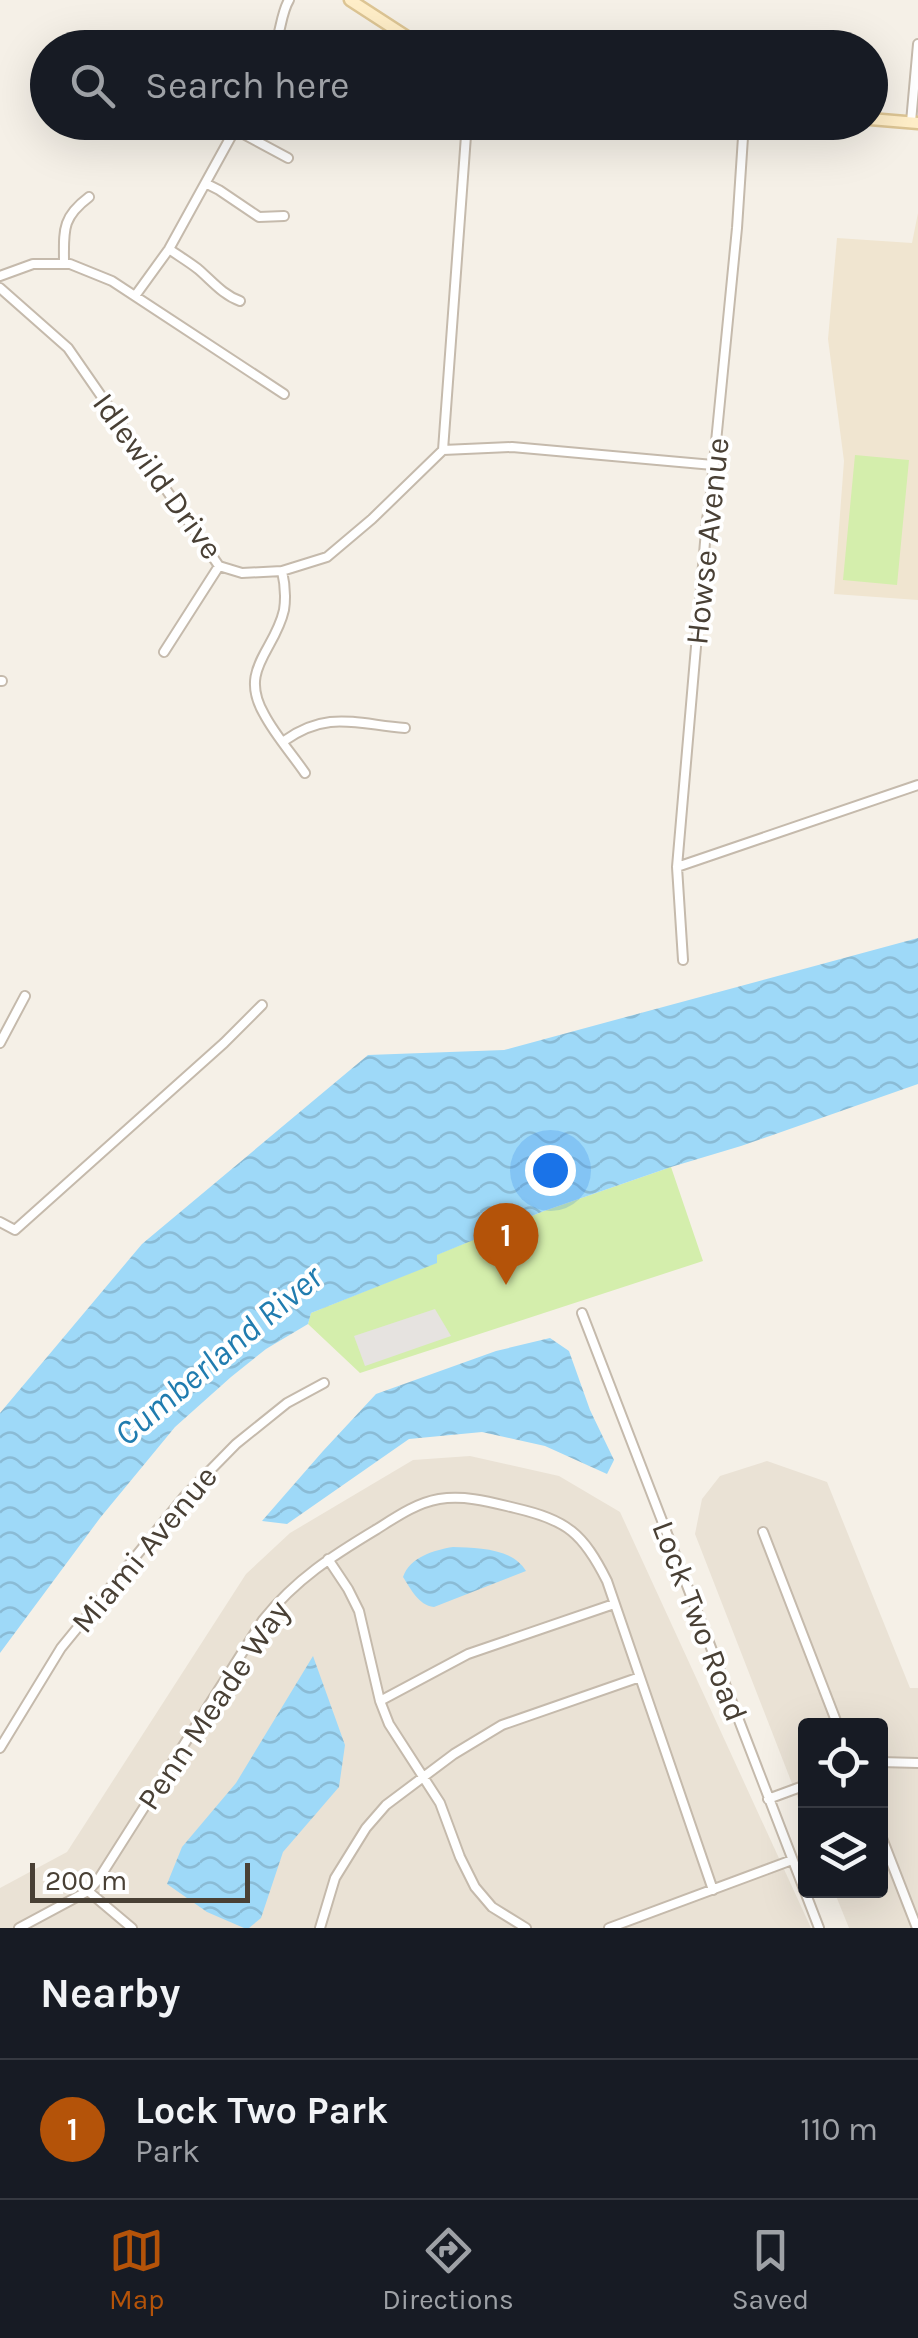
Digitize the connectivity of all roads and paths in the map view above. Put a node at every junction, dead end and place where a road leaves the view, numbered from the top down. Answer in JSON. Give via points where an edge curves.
{"nodes":[{"id":1,"x":289,"y":0,"type":"edge"},
{"id":2,"x":350,"y":0,"type":"edge"},
{"id":3,"x":280,"y":30,"type":"edge"},
{"id":4,"x":396,"y":30,"type":"edge"},
{"id":5,"x":918,"y":44,"type":"edge"},
{"id":6,"x":888,"y":121,"type":"edge"},
{"id":7,"x":915,"y":123,"type":"edge"},
{"id":8,"x":230,"y":140,"type":"edge"},
{"id":9,"x":259,"y":140,"type":"edge"},
{"id":10,"x":465,"y":140,"type":"edge"},
{"id":11,"x":743,"y":140,"type":"edge"},
{"id":12,"x":288,"y":158,"type":"dead end"},
{"id":13,"x":206,"y":184,"type":"junction"},
{"id":14,"x":89,"y":197,"type":"dead end"},
{"id":15,"x":284,"y":216,"type":"dead end"},
{"id":16,"x":170,"y":248,"type":"junction"},
{"id":17,"x":64,"y":264,"type":"junction"},
{"id":18,"x":0,"y":276,"type":"edge"},
{"id":19,"x":0,"y":288,"type":"edge"},
{"id":20,"x":135,"y":296,"type":"junction"},
{"id":21,"x":240,"y":301,"type":"dead end"},
{"id":22,"x":284,"y":394,"type":"dead end"},
{"id":23,"x":439,"y":453,"type":"junction"},
{"id":24,"x":713,"y":465,"type":"junction"},
{"id":25,"x":218,"y":566,"type":"junction"},
{"id":26,"x":282,"y":571,"type":"junction"},
{"id":27,"x":164,"y":652,"type":"dead end"},
{"id":28,"x":405,"y":728,"type":"dead end"},
{"id":29,"x":284,"y":741,"type":"junction"},
{"id":30,"x":305,"y":773,"type":"dead end"},
{"id":31,"x":918,"y":785,"type":"edge"},
{"id":32,"x":676,"y":867,"type":"junction"},
{"id":33,"x":683,"y":960,"type":"dead end"},
{"id":34,"x":25,"y":996,"type":"dead end"},
{"id":35,"x":262,"y":1005,"type":"dead end"},
{"id":36,"x":0,"y":1043,"type":"edge"},
{"id":37,"x":0,"y":1222,"type":"edge"},
{"id":38,"x":582,"y":1313,"type":"dead end"},
{"id":39,"x":324,"y":1384,"type":"dead end"},
{"id":40,"x":763,"y":1532,"type":"dead end"},
{"id":41,"x":328,"y":1559,"type":"junction"},
{"id":42,"x":614,"y":1604,"type":"junction"},
{"id":43,"x":640,"y":1677,"type":"junction"},
{"id":44,"x":380,"y":1700,"type":"junction"},
{"id":45,"x":835,"y":1718,"type":"edge"},
{"id":46,"x":0,"y":1748,"type":"edge"},
{"id":47,"x":888,"y":1762,"type":"edge"},
{"id":48,"x":918,"y":1763,"type":"edge"},
{"id":49,"x":424,"y":1778,"type":"junction"},
{"id":50,"x":798,"y":1788,"type":"edge"},
{"id":51,"x":768,"y":1799,"type":"junction"},
{"id":52,"x":888,"y":1854,"type":"edge"},
{"id":53,"x":792,"y":1860,"type":"junction"},
{"id":54,"x":713,"y":1890,"type":"junction"},
{"id":55,"x":88,"y":1891,"type":"junction"},
{"id":56,"x":19,"y":1928,"type":"edge"},
{"id":57,"x":132,"y":1928,"type":"edge"},
{"id":58,"x":320,"y":1928,"type":"edge"},
{"id":59,"x":526,"y":1928,"type":"edge"},
{"id":60,"x":609,"y":1928,"type":"edge"},
{"id":61,"x":819,"y":1928,"type":"edge"},
{"id":62,"x":918,"y":1928,"type":"edge"}],
"edges":[{"from":1,"to":3,"type":"street"},
{"from":2,"to":4,"type":"main road"},
{"from":5,"to":7,"type":"street"},
{"from":6,"to":7,"type":"main road"},
{"from":8,"to":13,"type":"street"},
{"from":9,"to":12,"type":"street"},
{"from":10,"to":23,"type":"street"},
{"from":11,"to":24,"type":"street","name":"Howse Avenue"},
{"from":13,"to":15,"type":"street","via":[[259,217]]},
{"from":13,"to":16,"type":"street"},
{"from":14,"to":17,"type":"street","via":[[72,209],[64,227]]},
{"from":16,"to":20,"type":"street"},
{"from":16,"to":21,"type":"street"},
{"from":17,"to":18,"type":"street","via":[[33,264]]},
{"from":17,"to":20,"type":"street"},
{"from":19,"to":25,"type":"street","name":"Idlewild Drive","via":[[68,348]]},
{"from":20,"to":22,"type":"street"},
{"from":23,"to":24,"type":"street","via":[[512,447]]},
{"from":23,"to":26,"type":"street","name":"Idlewild Drive","via":[[327,557]]},
{"from":24,"to":32,"type":"street","name":"Howse Avenue"},
{"from":25,"to":26,"type":"street","name":"Idlewild Drive"},
{"from":25,"to":27,"type":"street"},
{"from":26,"to":29,"type":"street","via":[[284,612],[254,680],[263,714]]},
{"from":28,"to":29,"type":"street","via":[[328,722]]},
{"from":29,"to":30,"type":"street"},
{"from":31,"to":32,"type":"street"},
{"from":32,"to":33,"type":"street","name":"Howse Avenue"},
{"from":34,"to":36,"type":"street"},
{"from":35,"to":37,"type":"street","via":[[14,1229]]},
{"from":38,"to":51,"type":"street","name":"Lock Two Road"},
{"from":39,"to":46,"type":"street","name":"Miami Avenue","via":[[287,1403],[236,1444],[184,1497],[61,1648]]},
{"from":40,"to":45,"type":"street"},
{"from":41,"to":42,"type":"street","name":"Penn Meade Way","via":[[413,1507],[467,1497],[550,1516],[576,1534],[593,1554]]},
{"from":41,"to":44,"type":"street","via":[[359,1611]]},
{"from":41,"to":55,"type":"street","name":"Penn Meade Way","via":[[263,1620]]},
{"from":42,"to":43,"type":"street","name":"Penn Meade Way"},
{"from":42,"to":44,"type":"street","via":[[468,1654]]},
{"from":43,"to":49,"type":"street","via":[[502,1725]]},
{"from":43,"to":54,"type":"street","name":"Penn Meade Way"},
{"from":44,"to":49,"type":"street"},
{"from":47,"to":48,"type":"street"},
{"from":49,"to":58,"type":"street","via":[[386,1804],[366,1828],[335,1878]]},
{"from":49,"to":59,"type":"street","via":[[475,1887]]},
{"from":50,"to":51,"type":"street"},
{"from":51,"to":53,"type":"street","name":"Lock Two Road"},
{"from":52,"to":62,"type":"street"},
{"from":53,"to":54,"type":"street"},
{"from":53,"to":61,"type":"street","name":"Lock Two Road"},
{"from":54,"to":60,"type":"street"},
{"from":55,"to":56,"type":"street","name":"Penn Meade Way"},
{"from":55,"to":57,"type":"street"}]}
